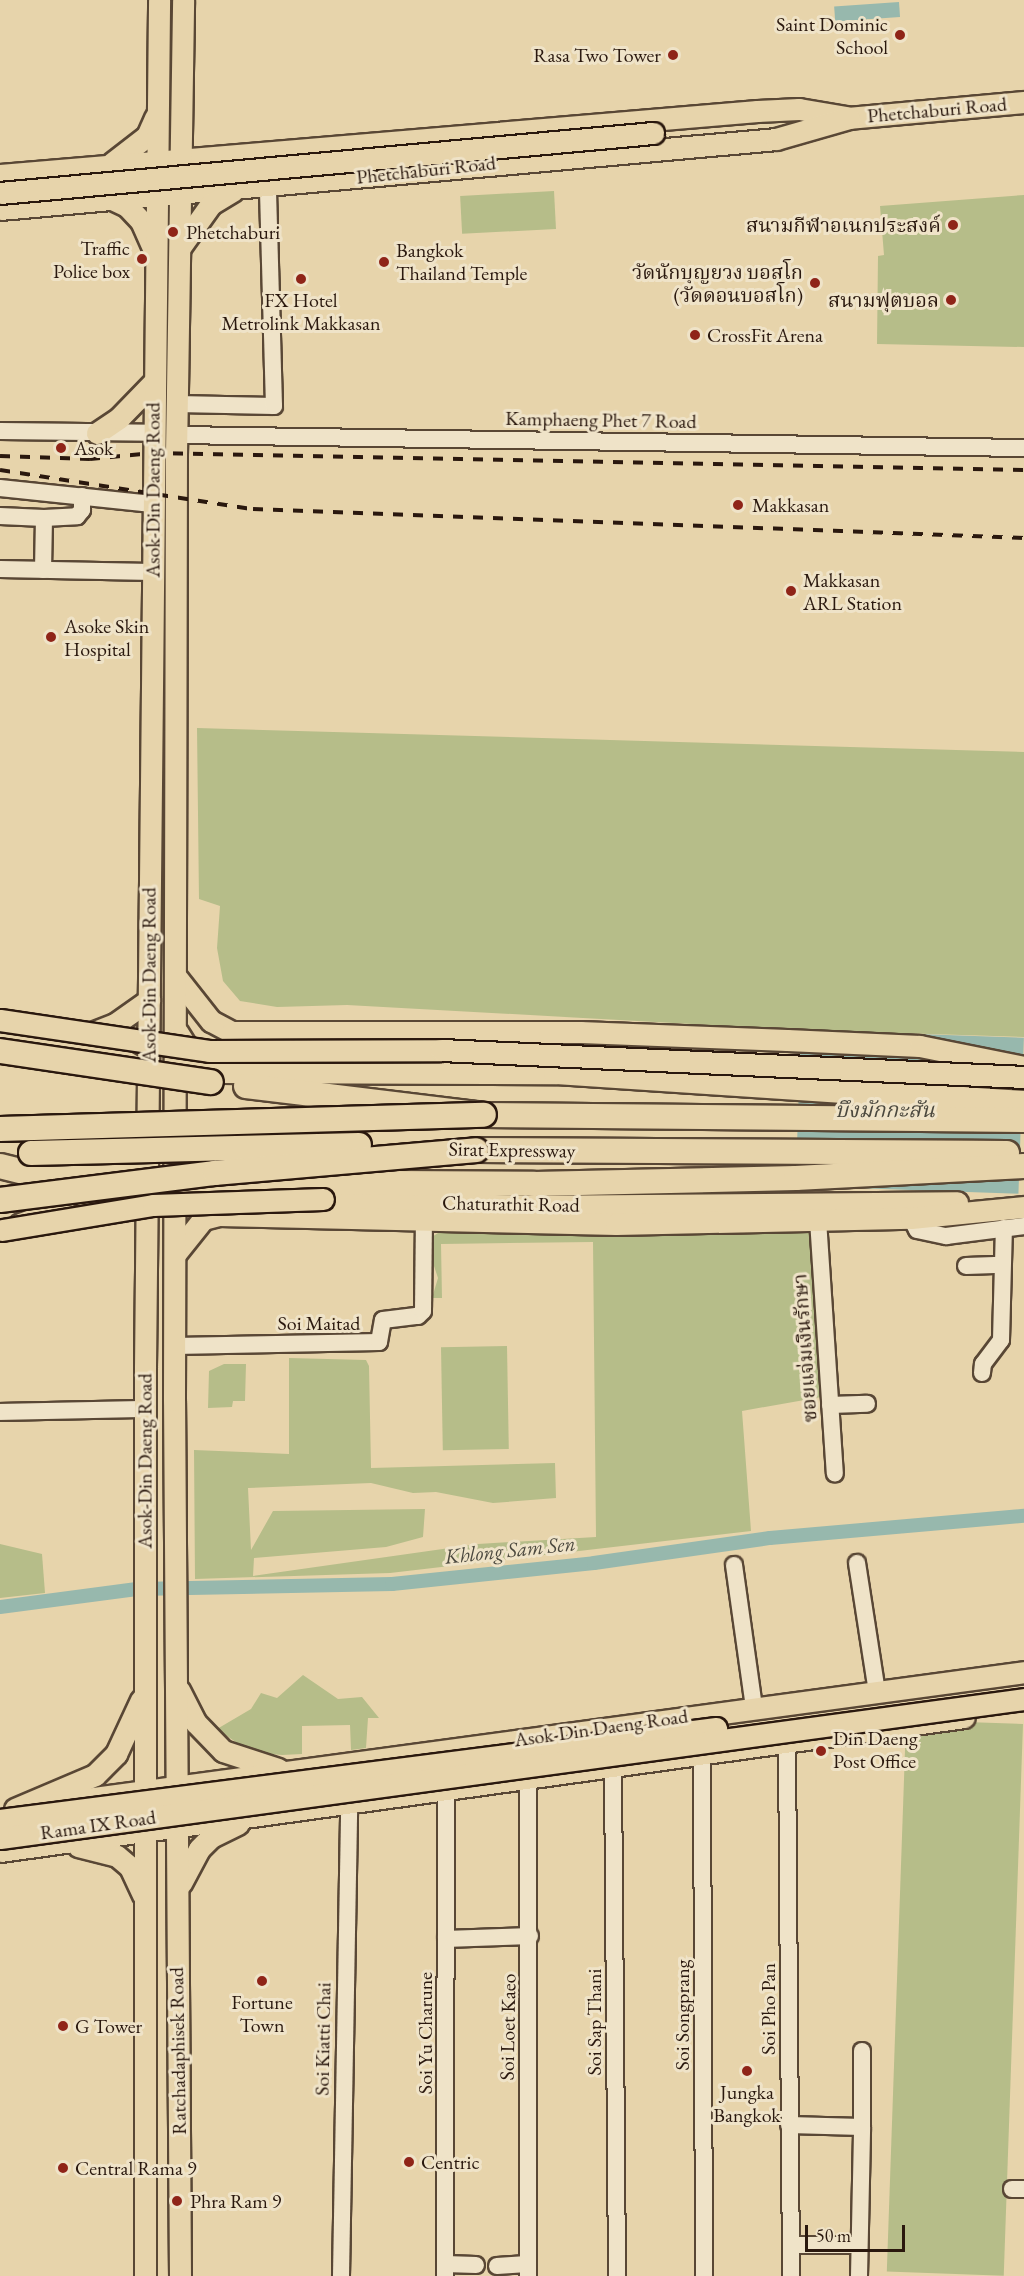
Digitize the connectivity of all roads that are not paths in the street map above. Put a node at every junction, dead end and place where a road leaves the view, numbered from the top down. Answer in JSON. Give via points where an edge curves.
{"nodes":[{"id":1,"x":158,"y":10,"type":"edge"},
{"id":2,"x":183,"y":10,"type":"edge"},
{"id":3,"x":1024,"y":102,"type":"edge"},
{"id":4,"x":158,"y":111,"type":"junction"},
{"id":5,"x":181,"y":116,"type":"junction"},
{"id":6,"x":849,"y":118,"type":"junction"},
{"id":7,"x":327,"y":148,"type":"junction"},
{"id":8,"x":237,"y":156,"type":"junction"},
{"id":9,"x":180,"y":160,"type":"junction"},
{"id":10,"x":156,"y":161,"type":"junction"},
{"id":11,"x":109,"y":165,"type":"junction"},
{"id":12,"x":326,"y":181,"type":"junction"},
{"id":13,"x":267,"y":185,"type":"junction"},
{"id":14,"x":238,"y":188,"type":"junction"},
{"id":15,"x":3,"y":192,"type":"edge"},
{"id":16,"x":181,"y":193,"type":"junction"},
{"id":17,"x":157,"y":194,"type":"junction"},
{"id":18,"x":112,"y":199,"type":"junction"},
{"id":19,"x":180,"y":249,"type":"junction"},
{"id":20,"x":156,"y":269,"type":"junction"},
{"id":21,"x":154,"y":382,"type":"junction"},
{"id":22,"x":177,"y":404,"type":"junction"},
{"id":23,"x":0,"y":431,"type":"edge"},
{"id":24,"x":97,"y":433,"type":"junction"},
{"id":25,"x":153,"y":433,"type":"junction"},
{"id":26,"x":177,"y":435,"type":"junction"},
{"id":27,"x":1024,"y":448,"type":"edge"},
{"id":28,"x":0,"y":488,"type":"edge"},
{"id":29,"x":82,"y":496,"type":"junction"},
{"id":30,"x":152,"y":504,"type":"junction"},
{"id":31,"x":0,"y":516,"type":"edge"},
{"id":32,"x":44,"y":518,"type":"junction"},
{"id":33,"x":0,"y":569,"type":"edge"},
{"id":34,"x":43,"y":570,"type":"junction"},
{"id":35,"x":152,"y":572,"type":"junction"},
{"id":36,"x":177,"y":978,"type":"junction"},
{"id":37,"x":149,"y":1000,"type":"junction"},
{"id":38,"x":0,"y":1020,"type":"edge"},
{"id":39,"x":0,"y":1033,"type":"edge"},
{"id":40,"x":177,"y":1034,"type":"junction"},
{"id":41,"x":67,"y":1043,"type":"junction"},
{"id":42,"x":0,"y":1051,"type":"edge"},
{"id":43,"x":1024,"y":1067,"type":"edge"},
{"id":44,"x":148,"y":1075,"type":"junction"},
{"id":45,"x":1024,"y":1077,"type":"edge"},
{"id":46,"x":1024,"y":1103,"type":"edge"},
{"id":47,"x":484,"y":1115,"type":"junction"},
{"id":48,"x":1024,"y":1120,"type":"edge"},
{"id":49,"x":0,"y":1129,"type":"edge"},
{"id":50,"x":476,"y":1150,"type":"junction"},
{"id":51,"x":1024,"y":1153,"type":"edge"},
{"id":52,"x":0,"y":1156,"type":"edge"},
{"id":53,"x":0,"y":1166,"type":"edge"},
{"id":54,"x":1024,"y":1166,"type":"edge"},
{"id":55,"x":90,"y":1167,"type":"junction"},
{"id":56,"x":147,"y":1190,"type":"junction"},
{"id":57,"x":176,"y":1198,"type":"junction"},
{"id":58,"x":0,"y":1200,"type":"edge"},
{"id":59,"x":1024,"y":1202,"type":"edge"},
{"id":60,"x":1024,"y":1207,"type":"edge"},
{"id":61,"x":911,"y":1218,"type":"junction"},
{"id":62,"x":818,"y":1220,"type":"junction"},
{"id":63,"x":424,"y":1221,"type":"junction"},
{"id":64,"x":1024,"y":1226,"type":"edge"},
{"id":65,"x":1004,"y":1228,"type":"junction"},
{"id":66,"x":0,"y":1229,"type":"edge"},
{"id":67,"x":176,"y":1253,"type":"junction"},
{"id":68,"x":1002,"y":1265,"type":"junction"},
{"id":69,"x":966,"y":1266,"type":"dead end"},
{"id":70,"x":175,"y":1346,"type":"junction"},
{"id":71,"x":982,"y":1373,"type":"dead end"},
{"id":72,"x":867,"y":1404,"type":"dead end"},
{"id":73,"x":830,"y":1405,"type":"junction"},
{"id":74,"x":145,"y":1409,"type":"junction"},
{"id":75,"x":0,"y":1412,"type":"edge"},
{"id":76,"x":835,"y":1473,"type":"dead end"},
{"id":77,"x":857,"y":1563,"type":"dead end"},
{"id":78,"x":734,"y":1565,"type":"dead end"},
{"id":79,"x":1024,"y":1672,"type":"edge"},
{"id":80,"x":176,"y":1684,"type":"junction"},
{"id":81,"x":1024,"y":1684,"type":"edge"},
{"id":82,"x":877,"y":1692,"type":"junction"},
{"id":83,"x":144,"y":1694,"type":"junction"},
{"id":84,"x":1024,"y":1699,"type":"edge"},
{"id":85,"x":754,"y":1707,"type":"junction"},
{"id":86,"x":1024,"y":1709,"type":"edge"},
{"id":87,"x":579,"y":1732,"type":"junction"},
{"id":88,"x":490,"y":1743,"type":"junction"},
{"id":89,"x":787,"y":1743,"type":"junction"},
{"id":90,"x":702,"y":1755,"type":"junction"},
{"id":91,"x":613,"y":1767,"type":"junction"},
{"id":92,"x":282,"y":1770,"type":"junction"},
{"id":93,"x":582,"y":1771,"type":"junction"},
{"id":94,"x":528,"y":1779,"type":"junction"},
{"id":95,"x":494,"y":1783,"type":"junction"},
{"id":96,"x":144,"y":1790,"type":"junction"},
{"id":97,"x":446,"y":1790,"type":"junction"},
{"id":98,"x":190,"y":1797,"type":"junction"},
{"id":99,"x":349,"y":1803,"type":"junction"},
{"id":100,"x":5,"y":1813,"type":"edge"},
{"id":101,"x":271,"y":1814,"type":"junction"},
{"id":102,"x":178,"y":1826,"type":"junction"},
{"id":103,"x":145,"y":1830,"type":"junction"},
{"id":104,"x":0,"y":1838,"type":"edge"},
{"id":105,"x":62,"y":1844,"type":"junction"},
{"id":106,"x":0,"y":1851,"type":"edge"},
{"id":107,"x":147,"y":1902,"type":"junction"},
{"id":108,"x":177,"y":1904,"type":"junction"},
{"id":109,"x":530,"y":1935,"type":"junction"},
{"id":110,"x":446,"y":1939,"type":"junction"},
{"id":111,"x":862,"y":2051,"type":"dead end"},
{"id":112,"x":789,"y":2125,"type":"junction"},
{"id":113,"x":862,"y":2127,"type":"junction"},
{"id":114,"x":180,"y":2209,"type":"junction"},
{"id":115,"x":146,"y":2210,"type":"junction"},
{"id":116,"x":791,"y":2245,"type":"junction"},
{"id":117,"x":859,"y":2245,"type":"junction"},
{"id":118,"x":476,"y":2265,"type":"dead end"},
{"id":119,"x":497,"y":2266,"type":"dead end"},
{"id":120,"x":445,"y":2270,"type":"edge"},
{"id":121,"x":528,"y":2270,"type":"edge"},
{"id":122,"x":145,"y":2276,"type":"edge"},
{"id":123,"x":180,"y":2276,"type":"edge"},
{"id":124,"x":341,"y":2276,"type":"edge"},
{"id":125,"x":616,"y":2276,"type":"edge"},
{"id":126,"x":704,"y":2276,"type":"edge"},
{"id":127,"x":791,"y":2276,"type":"edge"},
{"id":128,"x":858,"y":2276,"type":"edge"}],
"edges":[{"from":1,"to":4,"type":"main road","name":"Asok-Din Daeng Road"},
{"from":2,"to":5,"type":"main road","name":"Asok-Din Daeng Road"},
{"from":3,"to":6,"type":"main road","name":"Phetchaburi Road"},
{"from":4,"to":10,"type":"main road","name":"Asok-Din Daeng Road"},
{"from":4,"to":11,"type":"main road","via":[[147,136]]},
{"from":5,"to":8,"type":"main road","via":[[190,137],[202,148]]},
{"from":5,"to":9,"type":"main road","name":"Asok-Din Daeng Road"},
{"from":6,"to":7,"type":"main road","name":"Phetchaburi Road","via":[[799,109],[767,110]]},
{"from":6,"to":12,"type":"main road","name":"Phetchaburi Road","via":[[776,140]]},
{"from":6,"to":15,"type":"main road","name":"Phetchaburi Road","bridge":true},
{"from":7,"to":8,"type":"main road","name":"Phetchaburi Road"},
{"from":7,"to":12,"type":"main road","via":[[312,160],[318,177]]},
{"from":8,"to":9,"type":"main road","name":"Phetchaburi Road"},
{"from":9,"to":10,"type":"main road","name":"Phetchaburi Road"},
{"from":9,"to":16,"type":"main road","name":"Asok-Din Daeng Road"},
{"from":10,"to":11,"type":"main road","name":"Phetchaburi Road"},
{"from":10,"to":17,"type":"main road","name":"Asok-Din Daeng Road"},
{"from":11,"to":15,"type":"main road","name":"Phetchaburi Road"},
{"from":12,"to":13,"type":"main road","name":"Phetchaburi Road"},
{"from":13,"to":14,"type":"main road","name":"Phetchaburi Road"},
{"from":13,"to":22,"type":"street","via":[[274,406]]},
{"from":14,"to":16,"type":"main road","name":"Phetchaburi Road"},
{"from":14,"to":19,"type":"main road","via":[[211,204]]},
{"from":15,"to":18,"type":"main road","name":"Phetchaburi Road"},
{"from":16,"to":17,"type":"main road","name":"Phetchaburi Road"},
{"from":16,"to":19,"type":"main road","name":"Asok-Din Daeng Road"},
{"from":17,"to":18,"type":"main road","name":"Phetchaburi Road"},
{"from":17,"to":20,"type":"main road","name":"Asok-Din Daeng Road"},
{"from":18,"to":20,"type":"main road","via":[[127,206],[141,221],[153,244]]},
{"from":19,"to":22,"type":"main road","name":"Asok-Din Daeng Road"},
{"from":20,"to":21,"type":"main road","name":"Asok-Din Daeng Road"},
{"from":21,"to":24,"type":"main road","via":[[119,418]]},
{"from":21,"to":25,"type":"main road","name":"Asok-Din Daeng Road"},
{"from":22,"to":26,"type":"main road","name":"Asok-Din Daeng Road"},
{"from":23,"to":24,"type":"street"},
{"from":24,"to":25,"type":"street"},
{"from":25,"to":30,"type":"main road","name":"Asok-Din Daeng Road"},
{"from":26,"to":27,"type":"street","name":"Kamphaeng Phet 7 Road"},
{"from":26,"to":36,"type":"main road","name":"Asok-Din Daeng Road"},
{"from":28,"to":29,"type":"street"},
{"from":29,"to":30,"type":"street"},
{"from":29,"to":32,"type":"street","via":[[80,515]]},
{"from":30,"to":35,"type":"main road","name":"Asok-Din Daeng Road"},
{"from":31,"to":32,"type":"street"},
{"from":32,"to":34,"type":"street"},
{"from":33,"to":34,"type":"street"},
{"from":34,"to":35,"type":"street"},
{"from":35,"to":37,"type":"main road","name":"Asok-Din Daeng Road"},
{"from":36,"to":40,"type":"main road","name":"Asok-Din Daeng Road"},
{"from":36,"to":43,"type":"main road","via":[[211,1021],[232,1032],[580,1032],[787,1040],[920,1046]]},
{"from":37,"to":41,"type":"main road","via":[[115,1024]]},
{"from":37,"to":44,"type":"main road","name":"Asok-Din Daeng Road"},
{"from":38,"to":45,"type":"main road","bridge":true,"via":[[209,1051],[441,1050]]},
{"from":39,"to":41,"type":"main road"},
{"from":40,"to":46,"type":"highway","via":[[194,1061],[219,1071],[556,1072]]},
{"from":40,"to":57,"type":"main road","name":"Asok-Din Daeng Road"},
{"from":41,"to":44,"type":"main road","via":[[106,1050]]},
{"from":42,"to":47,"type":"highway","bridge":true},
{"from":44,"to":56,"type":"main road","name":"Asok-Din Daeng Road"},
{"from":47,"to":48,"type":"highway","name":"Sirat Expressway"},
{"from":47,"to":49,"type":"highway","name":"Sirat Expressway","bridge":true},
{"from":50,"to":51,"type":"highway","name":"Sirat Expressway"},
{"from":50,"to":52,"type":"highway","name":"Sirat Expressway","bridge":true,"via":[[289,1144],[82,1149]]},
{"from":50,"to":58,"type":"highway","bridge":true,"via":[[226,1172]]},
{"from":53,"to":55,"type":"highway","via":[[28,1173]]},
{"from":54,"to":57,"type":"highway","via":[[796,1178],[534,1184],[205,1182],[189,1187]]},
{"from":55,"to":56,"type":"main road","via":[[128,1164],[141,1175]]},
{"from":55,"to":66,"type":"main road","name":"Chaturathit Road","via":[[65,1198],[38,1217]]},
{"from":56,"to":74,"type":"main road","name":"Asok-Din Daeng Road"},
{"from":57,"to":67,"type":"main road","name":"Asok-Din Daeng Road"},
{"from":59,"to":66,"type":"main road","name":"Chaturathit Road","bridge":true,"via":[[523,1206],[266,1201],[153,1205]]},
{"from":60,"to":61,"type":"main road"},
{"from":61,"to":62,"type":"main road"},
{"from":61,"to":65,"type":"street","via":[[917,1230],[946,1236]]},
{"from":62,"to":63,"type":"main road","via":[[615,1224]]},
{"from":62,"to":73,"type":"street","name":"ซอยแจ่มเงินรักษา"},
{"from":63,"to":67,"type":"main road","via":[[219,1215],[203,1219]]},
{"from":63,"to":70,"type":"street","name":"Soi Maitad","via":[[423,1311],[418,1316],[383,1320],[379,1342]]},
{"from":64,"to":65,"type":"street"},
{"from":65,"to":68,"type":"street"},
{"from":67,"to":70,"type":"main road","name":"Asok-Din Daeng Road"},
{"from":68,"to":69,"type":"street"},
{"from":68,"to":71,"type":"street","via":[[1001,1340],[983,1364]]},
{"from":70,"to":80,"type":"main road","name":"Asok-Din Daeng Road"},
{"from":72,"to":73,"type":"street"},
{"from":73,"to":76,"type":"street","name":"ซอยแจ่มเงินรักษา"},
{"from":74,"to":75,"type":"street"},
{"from":74,"to":83,"type":"main road","name":"Asok-Din Daeng Road"},
{"from":77,"to":82,"type":"street"},
{"from":78,"to":85,"type":"street"},
{"from":79,"to":82,"type":"main road","name":"Asok-Din Daeng Road"},
{"from":80,"to":92,"type":"main road","via":[[196,1723],[223,1751]]},
{"from":80,"to":98,"type":"main road","name":"Asok-Din Daeng Road"},
{"from":81,"to":98,"type":"main road","name":"Asok-Din Daeng Road","bridge":true},
{"from":82,"to":85,"type":"main road","name":"Asok-Din Daeng Road"},
{"from":83,"to":96,"type":"main road","name":"Asok-Din Daeng Road"},
{"from":83,"to":100,"type":"main road","via":[[116,1754],[95,1775]]},
{"from":84,"to":98,"type":"main road","name":"Asok-Din Daeng Road","bridge":true},
{"from":85,"to":87,"type":"main road","name":"Asok-Din Daeng Road"},
{"from":86,"to":89,"type":"main road","name":"Asok-Din Daeng Road"},
{"from":87,"to":88,"type":"main road","name":"Asok-Din Daeng Road"},
{"from":87,"to":93,"type":"main road"},
{"from":88,"to":92,"type":"main road","name":"Asok-Din Daeng Road"},
{"from":88,"to":95,"type":"main road"},
{"from":89,"to":90,"type":"main road","name":"Asok-Din Daeng Road"},
{"from":89,"to":112,"type":"street","name":"Soi Pho Pan"},
{"from":90,"to":91,"type":"main road","name":"Asok-Din Daeng Road"},
{"from":90,"to":126,"type":"street","name":"Soi Songprang"},
{"from":91,"to":93,"type":"main road","name":"Asok-Din Daeng Road"},
{"from":91,"to":125,"type":"street","name":"Soi Sap Thani"},
{"from":92,"to":98,"type":"main road","name":"Asok-Din Daeng Road"},
{"from":93,"to":94,"type":"main road","name":"Asok-Din Daeng Road"},
{"from":94,"to":95,"type":"main road","name":"Asok-Din Daeng Road"},
{"from":94,"to":109,"type":"street","name":"Soi Loet Kaeo"},
{"from":95,"to":97,"type":"main road","name":"Asok-Din Daeng Road"},
{"from":96,"to":98,"type":"main road","name":"Asok-Din Daeng Road"},
{"from":96,"to":100,"type":"main road","name":"Rama IX Road"},
{"from":96,"to":103,"type":"main road","name":"Asok-Din Daeng Road"},
{"from":97,"to":99,"type":"main road","name":"Asok-Din Daeng Road"},
{"from":97,"to":110,"type":"street","name":"Soi Yu Charune"},
{"from":98,"to":100,"type":"main road","name":"Rama IX Road","bridge":true},
{"from":98,"to":102,"type":"main road","name":"Asok-Din Daeng Road"},
{"from":98,"to":104,"type":"main road","name":"Rama IX Road","bridge":true},
{"from":99,"to":101,"type":"main road","name":"Asok-Din Daeng Road"},
{"from":99,"to":124,"type":"street","name":"Soi Kiatti Chai"},
{"from":101,"to":102,"type":"main road","name":"Asok-Din Daeng Road"},
{"from":101,"to":108,"type":"main road","via":[[211,1837],[190,1860]]},
{"from":102,"to":103,"type":"main road","name":"Asok-Din Daeng Road"},
{"from":102,"to":108,"type":"main road","name":"Ratchadaphisek Road"},
{"from":103,"to":105,"type":"main road","name":"Rama IX Road"},
{"from":103,"to":107,"type":"main road","name":"Ratchadaphisek Road"},
{"from":105,"to":106,"type":"main road","name":"Rama IX Road"},
{"from":105,"to":107,"type":"main road","via":[[117,1856],[130,1867]]},
{"from":107,"to":115,"type":"main road","name":"Ratchadaphisek Road"},
{"from":108,"to":114,"type":"main road","name":"Ratchadaphisek Road"},
{"from":109,"to":110,"type":"street"},
{"from":109,"to":121,"type":"street","name":"Soi Loet Kaeo"},
{"from":110,"to":120,"type":"street","name":"Soi Yu Charune"},
{"from":111,"to":113,"type":"street"},
{"from":112,"to":113,"type":"street"},
{"from":112,"to":116,"type":"street","name":"Soi Pho Pan"},
{"from":113,"to":117,"type":"street"},
{"from":114,"to":115,"type":"main road","via":[[168,2201],[154,2202]]},
{"from":114,"to":123,"type":"main road","name":"Ratchadaphisek Road"},
{"from":115,"to":122,"type":"main road","name":"Ratchadaphisek Road"},
{"from":116,"to":117,"type":"street"},
{"from":116,"to":127,"type":"street","name":"Soi Pho Pan"},
{"from":117,"to":128,"type":"street"},
{"from":118,"to":120,"type":"street"},
{"from":119,"to":121,"type":"street"}]}
